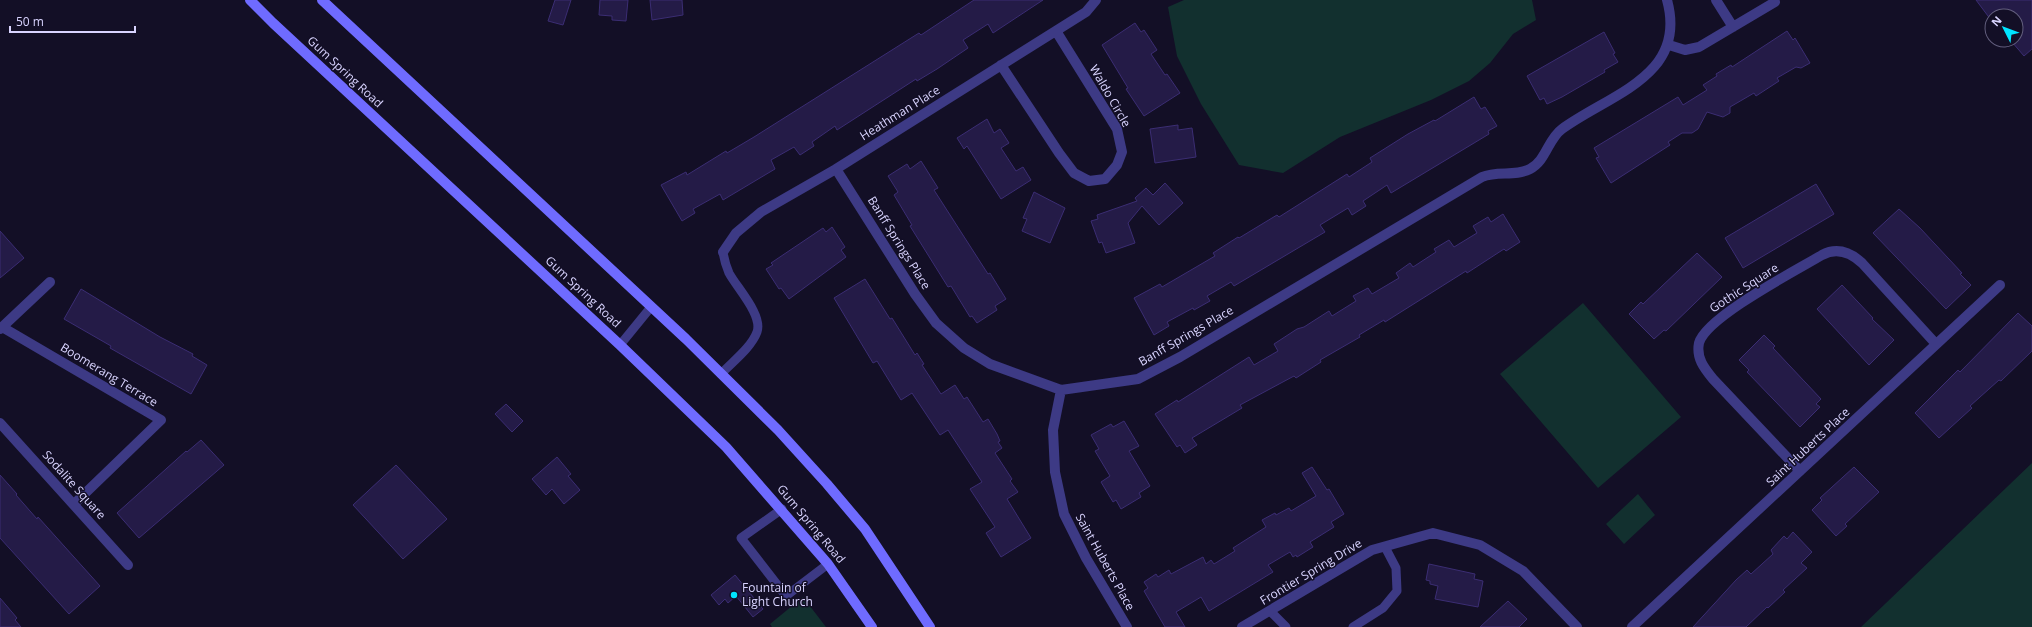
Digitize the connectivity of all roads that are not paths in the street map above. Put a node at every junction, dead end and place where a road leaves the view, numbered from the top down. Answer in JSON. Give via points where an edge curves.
{"nodes":[{"id":1,"x":250,"y":0,"type":"edge"},
{"id":2,"x":322,"y":0,"type":"edge"},
{"id":3,"x":325,"y":0,"type":"edge"},
{"id":4,"x":1096,"y":0,"type":"edge"},
{"id":5,"x":1667,"y":0,"type":"edge"},
{"id":6,"x":1716,"y":0,"type":"edge"},
{"id":7,"x":1775,"y":2,"type":"dead end"},
{"id":8,"x":331,"y":9,"type":"junction"},
{"id":9,"x":1733,"y":27,"type":"junction"},
{"id":10,"x":1056,"y":31,"type":"junction"},
{"id":11,"x":1668,"y":45,"type":"junction"},
{"id":12,"x":1001,"y":65,"type":"junction"},
{"id":13,"x":836,"y":169,"type":"junction"},
{"id":14,"x":723,"y":252,"type":"joint"},
{"id":15,"x":50,"y":282,"type":"dead end"},
{"id":16,"x":2000,"y":285,"type":"dead end"},
{"id":17,"x":651,"y":307,"type":"junction"},
{"id":18,"x":1,"y":328,"type":"edge"},
{"id":19,"x":1936,"y":344,"type":"junction"},
{"id":20,"x":620,"y":345,"type":"junction"},
{"id":21,"x":721,"y":374,"type":"junction"},
{"id":22,"x":1061,"y":390,"type":"junction"},
{"id":23,"x":0,"y":423,"type":"edge"},
{"id":24,"x":1800,"y":472,"type":"junction"},
{"id":25,"x":74,"y":504,"type":"junction"},
{"id":26,"x":782,"y":509,"type":"junction"},
{"id":27,"x":1385,"y":546,"type":"junction"},
{"id":28,"x":828,"y":564,"type":"junction"},
{"id":29,"x":128,"y":565,"type":"dead end"},
{"id":30,"x":1270,"y":611,"type":"junction"},
{"id":31,"x":872,"y":627,"type":"edge"},
{"id":32,"x":930,"y":627,"type":"edge"},
{"id":33,"x":1127,"y":627,"type":"edge"},
{"id":34,"x":1242,"y":627,"type":"edge"},
{"id":35,"x":1286,"y":627,"type":"edge"},
{"id":36,"x":1353,"y":627,"type":"edge"},
{"id":37,"x":1577,"y":627,"type":"edge"},
{"id":38,"x":1632,"y":627,"type":"edge"}],
"edges":[{"from":1,"to":20,"type":"main road","name":"Gum Spring Road"},
{"from":2,"to":8,"type":"main road"},
{"from":3,"to":8,"type":"main road"},
{"from":4,"to":10,"type":"street","name":"Heathman Place","via":[[1086,12]]},
{"from":5,"to":11,"type":"street","via":[[1670,26]]},
{"from":6,"to":9,"type":"street"},
{"from":7,"to":9,"type":"street"},
{"from":8,"to":17,"type":"main road"},
{"from":9,"to":11,"type":"street","via":[[1692,50]]},
{"from":10,"to":12,"type":"street","name":"Heathman Place"},
{"from":10,"to":12,"type":"street","name":"Waldo Circle","via":[[1117,129],[1122,152],[1117,165],[1105,179],[1089,181],[1074,172]]},
{"from":11,"to":22,"type":"street","name":"Banff Springs Place","via":[[1653,68],[1640,81],[1568,125],[1555,136],[1538,162],[1530,169],[1482,177],[1138,379]]},
{"from":12,"to":13,"type":"street","name":"Heathman Place"},
{"from":13,"to":14,"type":"street","name":"Heathman Place","via":[[761,212],[736,233]]},
{"from":13,"to":22,"type":"street","name":"Banff Springs Place","via":[[936,323],[964,348],[990,364]]},
{"from":14,"to":21,"type":"lane","via":[[729,272],[754,313],[758,326],[757,333],[751,341]]},
{"from":15,"to":18,"type":"street"},
{"from":16,"to":19,"type":"street","name":"Saint Huberts Place"},
{"from":17,"to":20,"type":"lane"},
{"from":17,"to":21,"type":"main road"},
{"from":18,"to":25,"type":"street","name":"Boomerang Terrace","via":[[161,420]]},
{"from":19,"to":24,"type":"street","name":"Saint Huberts Place"},
{"from":19,"to":24,"type":"street","name":"Gothic Square","via":[[1862,263],[1843,251],[1829,251],[1762,290],[1715,322],[1699,343],[1701,364]]},
{"from":20,"to":26,"type":"main road","name":"Gum Spring Road","via":[[726,447]]},
{"from":21,"to":32,"type":"main road","via":[[778,430],[865,529]]},
{"from":22,"to":33,"type":"street","name":"Saint Huberts Place","via":[[1053,430],[1055,472],[1064,514],[1086,558]]},
{"from":23,"to":25,"type":"street","name":"Sodalite Square"},
{"from":24,"to":38,"type":"street","name":"Saint Huberts Place"},
{"from":25,"to":29,"type":"street","name":"Sodalite Square"},
{"from":26,"to":28,"type":"main road","name":"Gum Spring Road"},
{"from":26,"to":28,"type":"lane","via":[[741,538],[786,596]]},
{"from":27,"to":30,"type":"street","name":"Frontier Spring Drive","via":[[1372,550]]},
{"from":27,"to":36,"type":"lane","via":[[1396,568],[1397,591],[1383,608]]},
{"from":27,"to":37,"type":"street","name":"Frontier Spring Drive","via":[[1433,533],[1480,545],[1522,572]]},
{"from":28,"to":31,"type":"main road","name":"Gum Spring Road"},
{"from":30,"to":34,"type":"street","name":"Frontier Spring Drive"},
{"from":30,"to":35,"type":"lane"}]}
